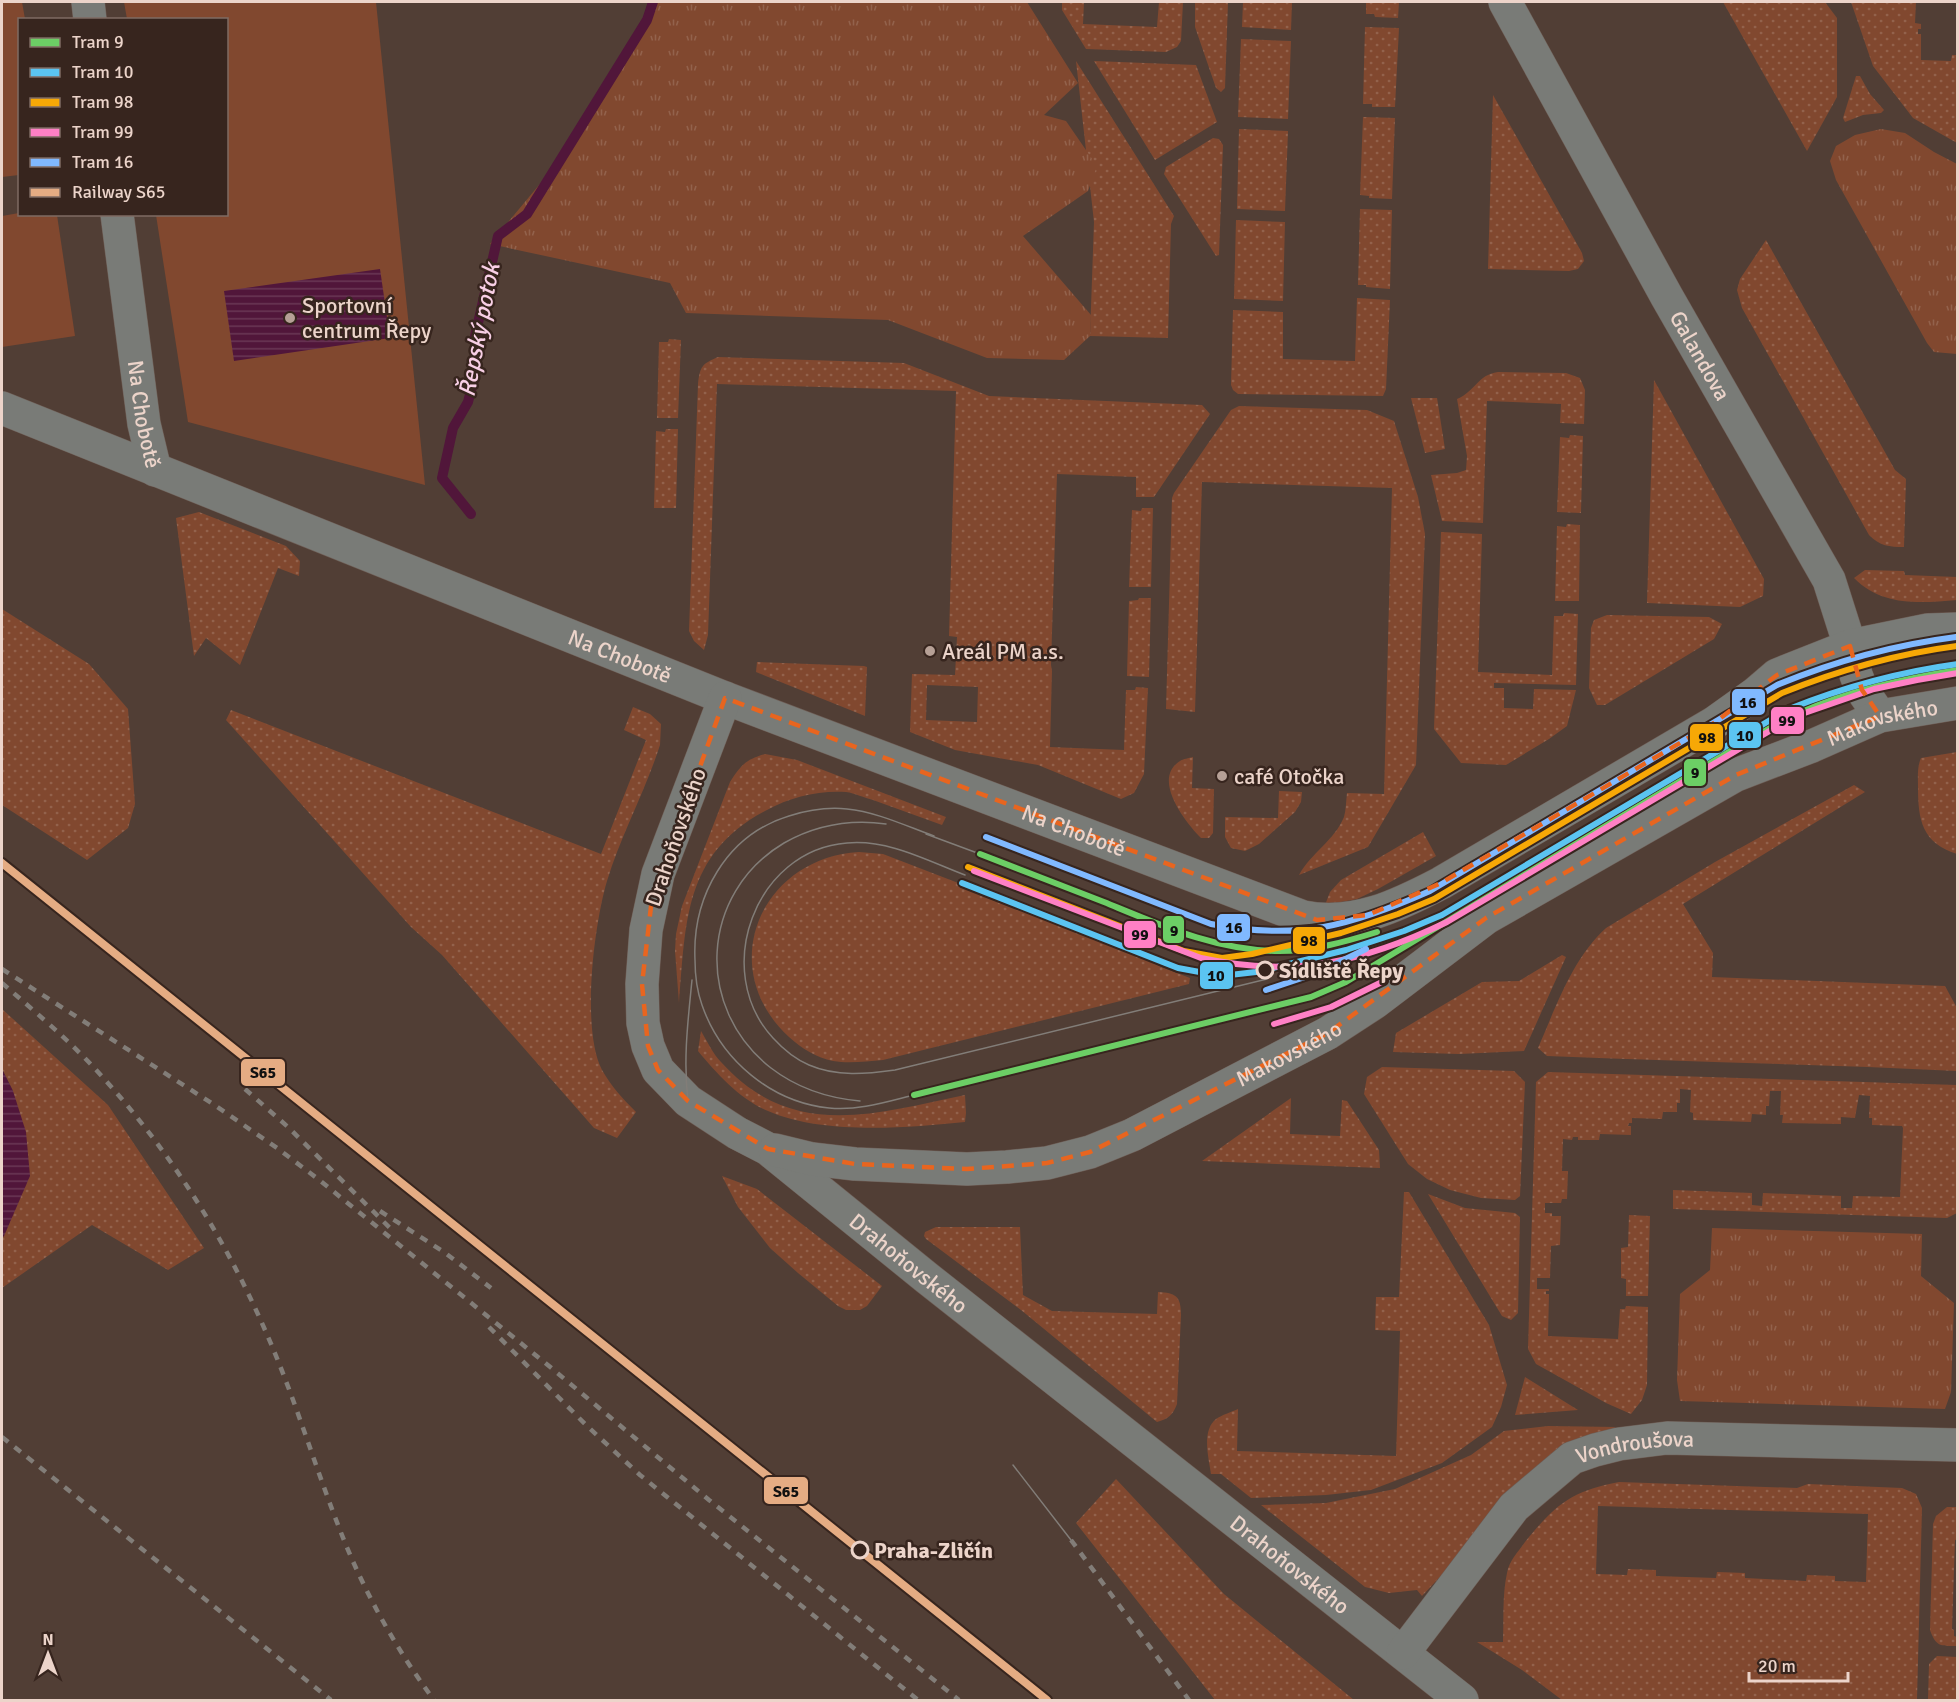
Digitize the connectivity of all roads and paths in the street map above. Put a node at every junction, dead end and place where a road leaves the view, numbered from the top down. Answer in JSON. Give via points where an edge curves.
{"nodes":[{"id":1,"x":88,"y":2,"type":"edge"},
{"id":2,"x":1504,"y":2,"type":"edge"},
{"id":3,"x":90,"y":18,"type":"edge"},
{"id":4,"x":117,"y":216,"type":"edge"},
{"id":5,"x":2,"y":408,"type":"edge"},
{"id":6,"x":155,"y":470,"type":"junction"},
{"id":7,"x":1958,"y":629,"type":"edge"},
{"id":8,"x":1850,"y":646,"type":"junction"},
{"id":9,"x":725,"y":698,"type":"junction"},
{"id":10,"x":1958,"y":704,"type":"edge"},
{"id":11,"x":1880,"y":716,"type":"junction"},
{"id":12,"x":768,"y":1149,"type":"junction"},
{"id":13,"x":1958,"y":1444,"type":"edge"},
{"id":14,"x":1403,"y":1653,"type":"junction"},
{"id":15,"x":1462,"y":1701,"type":"edge"}],
"edges":[{"from":1,"to":3,"type":"street"},
{"from":2,"to":8,"type":"street","name":"Galandova","via":[[1829,580]]},
{"from":4,"to":6,"type":"street","name":"Na Chobotě","via":[[144,423]]},
{"from":5,"to":6,"type":"street"},
{"from":6,"to":9,"type":"street","name":"Na Chobotě"},
{"from":7,"to":8,"type":"street","via":[[1928,630]]},
{"from":8,"to":9,"type":"street","name":"Na Chobotě","via":[[1777,675],[1714,723],[1399,905],[1368,915],[1317,920]]},
{"from":8,"to":11,"type":"street","name":"Galandova","via":[[1862,690]]},
{"from":9,"to":12,"type":"street","name":"Drahoňovského","via":[[656,882],[645,930],[643,1023],[658,1070],[674,1087],[688,1101]]},
{"from":10,"to":11,"type":"street","name":"Makovského"},
{"from":11,"to":12,"type":"street","name":"Makovského","via":[[1736,775],[1486,918],[1374,1003],[1328,1032],[1132,1135],[1090,1152],[1047,1162],[967,1169],[812,1159]]},
{"from":12,"to":14,"type":"street","name":"Drahoňovského"},
{"from":13,"to":14,"type":"street","name":"Vondroušova","via":[[1667,1438],[1619,1443],[1572,1458],[1514,1507]]},
{"from":14,"to":15,"type":"street","name":"Drahoňovského"}]}
